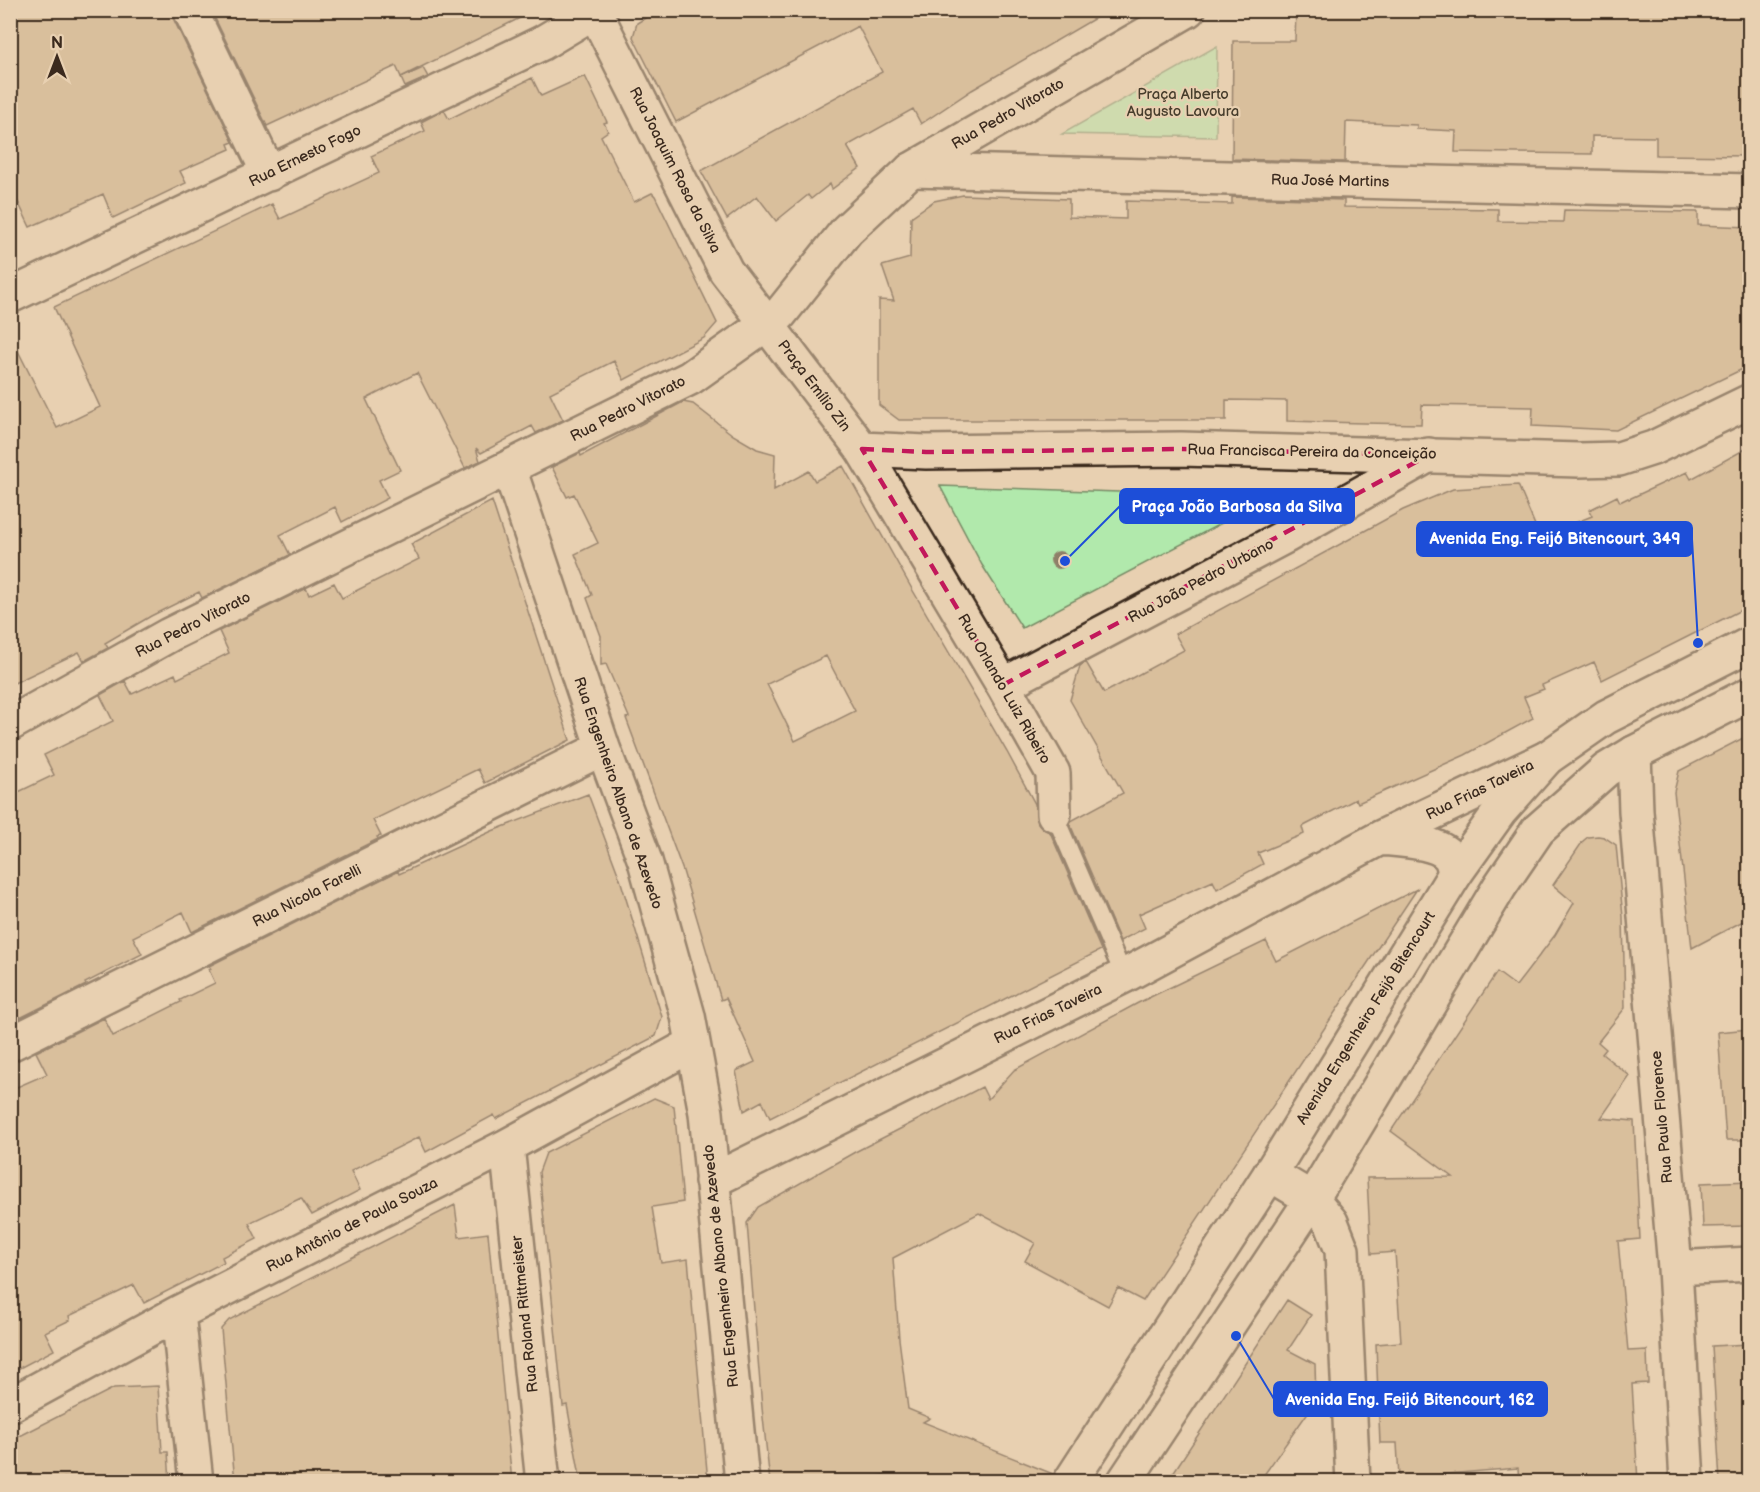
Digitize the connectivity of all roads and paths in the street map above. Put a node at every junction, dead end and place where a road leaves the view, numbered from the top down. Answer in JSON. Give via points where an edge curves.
{"nodes":[{"id":1,"x":190,"y":10,"type":"edge"},
{"id":2,"x":1188,"y":10,"type":"edge"},
{"id":3,"x":596,"y":11,"type":"edge"},
{"id":4,"x":911,"y":171,"type":"junction"},
{"id":5,"x":269,"y":174,"type":"junction"},
{"id":6,"x":1749,"y":191,"type":"edge"},
{"id":7,"x":10,"y":296,"type":"edge"},
{"id":8,"x":766,"y":323,"type":"junction"},
{"id":9,"x":1749,"y":401,"type":"edge"},
{"id":10,"x":862,"y":449,"type":"junction"},
{"id":11,"x":1429,"y":455,"type":"junction"},
{"id":12,"x":509,"y":468,"type":"junction"},
{"id":13,"x":1749,"y":644,"type":"edge"},
{"id":14,"x":1003,"y":685,"type":"junction"},
{"id":15,"x":1749,"y":694,"type":"edge"},
{"id":16,"x":10,"y":724,"type":"edge"},
{"id":17,"x":603,"y":748,"type":"junction"},
{"id":18,"x":1634,"y":753,"type":"junction"},
{"id":19,"x":1547,"y":758,"type":"junction"},
{"id":20,"x":1054,"y":814,"type":"joint"},
{"id":21,"x":1380,"y":838,"type":"junction"},
{"id":22,"x":1455,"y":874,"type":"junction"},
{"id":23,"x":1124,"y":976,"type":"junction"},
{"id":24,"x":10,"y":1044,"type":"edge"},
{"id":25,"x":693,"y":1044,"type":"junction"},
{"id":26,"x":507,"y":1146,"type":"junction"},
{"id":27,"x":1270,"y":1174,"type":"junction"},
{"id":28,"x":712,"y":1181,"type":"junction"},
{"id":29,"x":1312,"y":1199,"type":"junction"},
{"id":30,"x":1749,"y":1264,"type":"edge"},
{"id":31,"x":1675,"y":1268,"type":"junction"},
{"id":32,"x":178,"y":1313,"type":"junction"},
{"id":33,"x":10,"y":1405,"type":"edge"},
{"id":34,"x":196,"y":1482,"type":"edge"},
{"id":35,"x":543,"y":1482,"type":"edge"},
{"id":36,"x":742,"y":1482,"type":"edge"},
{"id":37,"x":1070,"y":1482,"type":"edge"},
{"id":38,"x":1124,"y":1482,"type":"edge"},
{"id":39,"x":1353,"y":1482,"type":"edge"},
{"id":40,"x":1687,"y":1482,"type":"edge"}],
"edges":[{"from":1,"to":5,"type":"street"},
{"from":2,"to":4,"type":"street","name":"Rua Pedro Vitorato"},
{"from":3,"to":5,"type":"street","name":"Rua Ernesto Fogo","via":[[542,43]]},
{"from":3,"to":8,"type":"street","name":"Rua Joaquim Rosa da Silva","via":[[726,271]]},
{"from":4,"to":6,"type":"street","name":"Rua José Martins"},
{"from":4,"to":8,"type":"street","name":"Rua Pedro Vitorato","via":[[847,230],[780,314]]},
{"from":5,"to":7,"type":"street","name":"Rua Ernesto Fogo"},
{"from":8,"to":10,"type":"street","name":"Praça Emílio Zin"},
{"from":8,"to":12,"type":"street","name":"Rua Pedro Vitorato","via":[[690,378]]},
{"from":9,"to":11,"type":"street","name":"Rua Francisca Pereira da Conceição","via":[[1653,448],[1619,459]]},
{"from":10,"to":11,"type":"street","name":"Rua Francisca Pereira da Conceição","via":[[1181,449]]},
{"from":10,"to":14,"type":"street","name":"Rua Orlando Luiz Ribeiro"},
{"from":11,"to":14,"type":"street","name":"Rua João Pedro Urbano","via":[[1286,536]]},
{"from":12,"to":16,"type":"street","name":"Rua Pedro Vitorato","via":[[170,635]]},
{"from":12,"to":17,"type":"street","name":"Rua Engenheiro Albano de Azevedo"},
{"from":13,"to":19,"type":"street","name":"Avenida Engenheiro Feijó Bitencourt","via":[[1606,717]]},
{"from":14,"to":20,"type":"street","name":"Rua Orlando Luiz Ribeiro","via":[[1053,773]]},
{"from":15,"to":18,"type":"street"},
{"from":17,"to":24,"type":"street","name":"Rua Nicola Farelli"},
{"from":17,"to":25,"type":"street","name":"Rua Engenheiro Albano de Azevedo","via":[[645,861]]},
{"from":18,"to":29,"type":"street","via":[[1606,770],[1538,830],[1500,886]]},
{"from":18,"to":31,"type":"street","name":"Rua Paulo Florence"},
{"from":19,"to":21,"type":"street","name":"Rua Frias Taveira"},
{"from":19,"to":22,"type":"street","name":"Avenida Engenheiro Feijó Bitencourt","via":[[1500,811]]},
{"from":20,"to":23,"type":"lane","name":"Rua Orlando Luiz Ribeiro"},
{"from":21,"to":22,"type":"street","name":"Rua Frias Taveira","via":[[1442,849],[1452,858]]},
{"from":21,"to":23,"type":"street","name":"Rua Frias Taveira"},
{"from":22,"to":27,"type":"street","name":"Avenida Engenheiro Feijó Bitencourt"},
{"from":23,"to":28,"type":"street","name":"Rua Frias Taveira"},
{"from":25,"to":26,"type":"street","name":"Rua Antônio de Paula Souza"},
{"from":25,"to":28,"type":"street","name":"Rua Engenheiro Albano de Azevedo","via":[[706,1113]]},
{"from":26,"to":32,"type":"street","name":"Rua Antônio de Paula Souza"},
{"from":26,"to":35,"type":"street","name":"Rua Roland Rittmeister"},
{"from":27,"to":29,"type":"street"},
{"from":27,"to":37,"type":"street","name":"Avenida Engenheiro Feijó Bitencourt"},
{"from":28,"to":36,"type":"street","name":"Rua Engenheiro Albano de Azevedo"},
{"from":29,"to":38,"type":"street"},
{"from":29,"to":39,"type":"street","via":[[1331,1222],[1342,1250]]},
{"from":30,"to":31,"type":"street"},
{"from":31,"to":40,"type":"street","name":"Rua Paulo Florence"},
{"from":32,"to":33,"type":"street","name":"Rua Antônio de Paula Souza"},
{"from":32,"to":34,"type":"street"}]}
